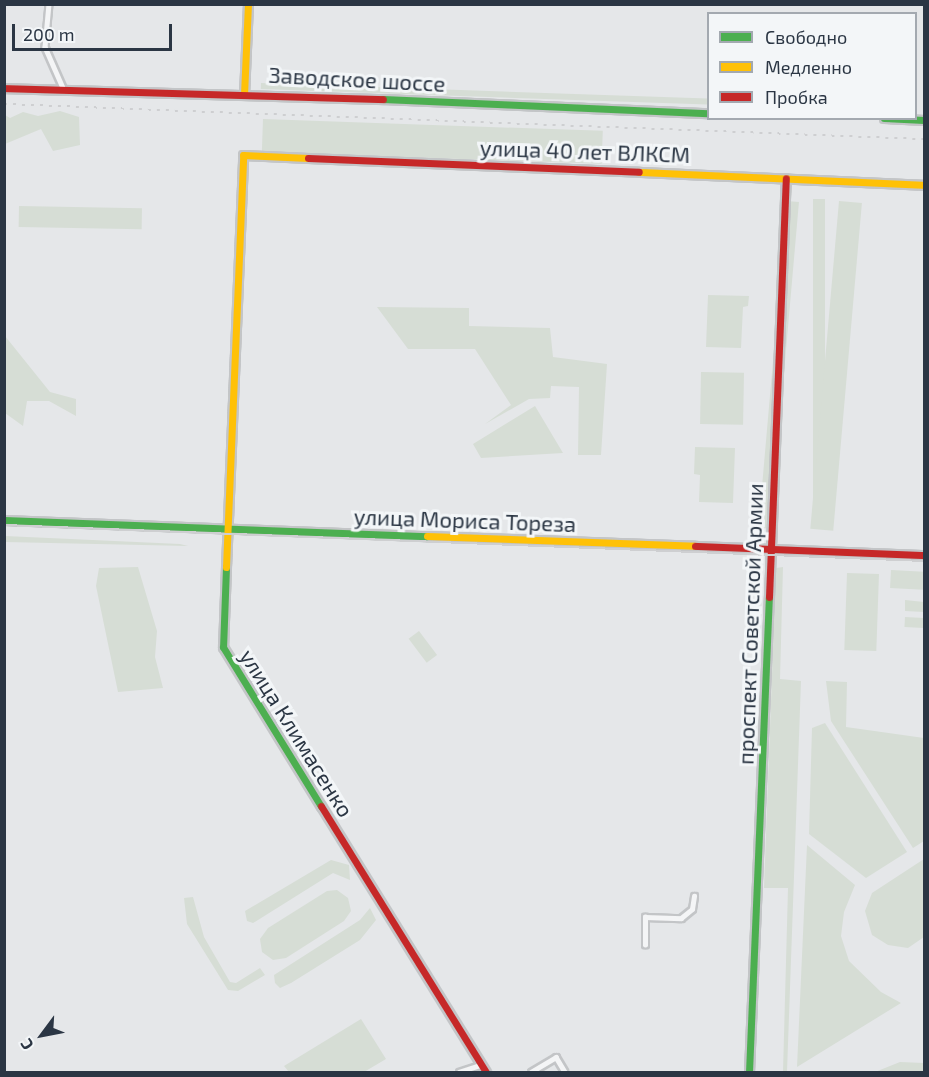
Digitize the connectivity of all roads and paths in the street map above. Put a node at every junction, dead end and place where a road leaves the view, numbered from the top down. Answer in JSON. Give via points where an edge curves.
{"nodes":[{"id":1,"x":49,"y":4,"type":"edge"},
{"id":2,"x":248,"y":4,"type":"edge"},
{"id":3,"x":4,"y":88,"type":"edge"},
{"id":4,"x":64,"y":91,"type":"junction"},
{"id":5,"x":244,"y":95,"type":"junction"},
{"id":6,"x":707,"y":112,"type":"edge"},
{"id":7,"x":243,"y":155,"type":"joint"},
{"id":8,"x":786,"y":178,"type":"junction"},
{"id":9,"x":924,"y":185,"type":"edge"},
{"id":10,"x":4,"y":520,"type":"edge"},
{"id":11,"x":226,"y":529,"type":"junction"},
{"id":12,"x":771,"y":549,"type":"junction"},
{"id":13,"x":924,"y":555,"type":"edge"},
{"id":14,"x":694,"y":896,"type":"dead end"},
{"id":15,"x":645,"y":945,"type":"dead end"},
{"id":16,"x":482,"y":1065,"type":"junction"},
{"id":17,"x":459,"y":1072,"type":"edge"},
{"id":18,"x":486,"y":1072,"type":"edge"},
{"id":19,"x":531,"y":1072,"type":"edge"},
{"id":20,"x":565,"y":1072,"type":"edge"},
{"id":21,"x":749,"y":1072,"type":"edge"}],
"edges":[{"from":1,"to":4,"type":"street","via":[[45,47]]},
{"from":2,"to":5,"type":"street"},
{"from":3,"to":4,"type":"street","name":"Заводское шоссе"},
{"from":4,"to":5,"type":"street","name":"Заводское шоссе"},
{"from":5,"to":6,"type":"street","name":"Заводское шоссе"},
{"from":7,"to":8,"type":"street","name":"улица 40 лет ВЛКСМ"},
{"from":7,"to":11,"type":"street","name":"улица Климасенко"},
{"from":8,"to":9,"type":"street","name":"улица 40 лет ВЛКСМ"},
{"from":8,"to":12,"type":"street","name":"проспект Советской Армии"},
{"from":10,"to":11,"type":"street","name":"улица Мориса Тореза"},
{"from":11,"to":12,"type":"street","name":"улица Мориса Тореза"},
{"from":11,"to":16,"type":"street","name":"улица Климасенко","via":[[223,647]]},
{"from":12,"to":13,"type":"street","name":"улица Мориса Тореза"},
{"from":12,"to":21,"type":"street","name":"проспект Советской Армии"},
{"from":14,"to":15,"type":"street","via":[[692,909],[681,918],[645,917]]},
{"from":16,"to":17,"type":"street"},
{"from":16,"to":18,"type":"street","name":"улица Климасенко"},
{"from":19,"to":20,"type":"street","via":[[556,1058]]}]}
